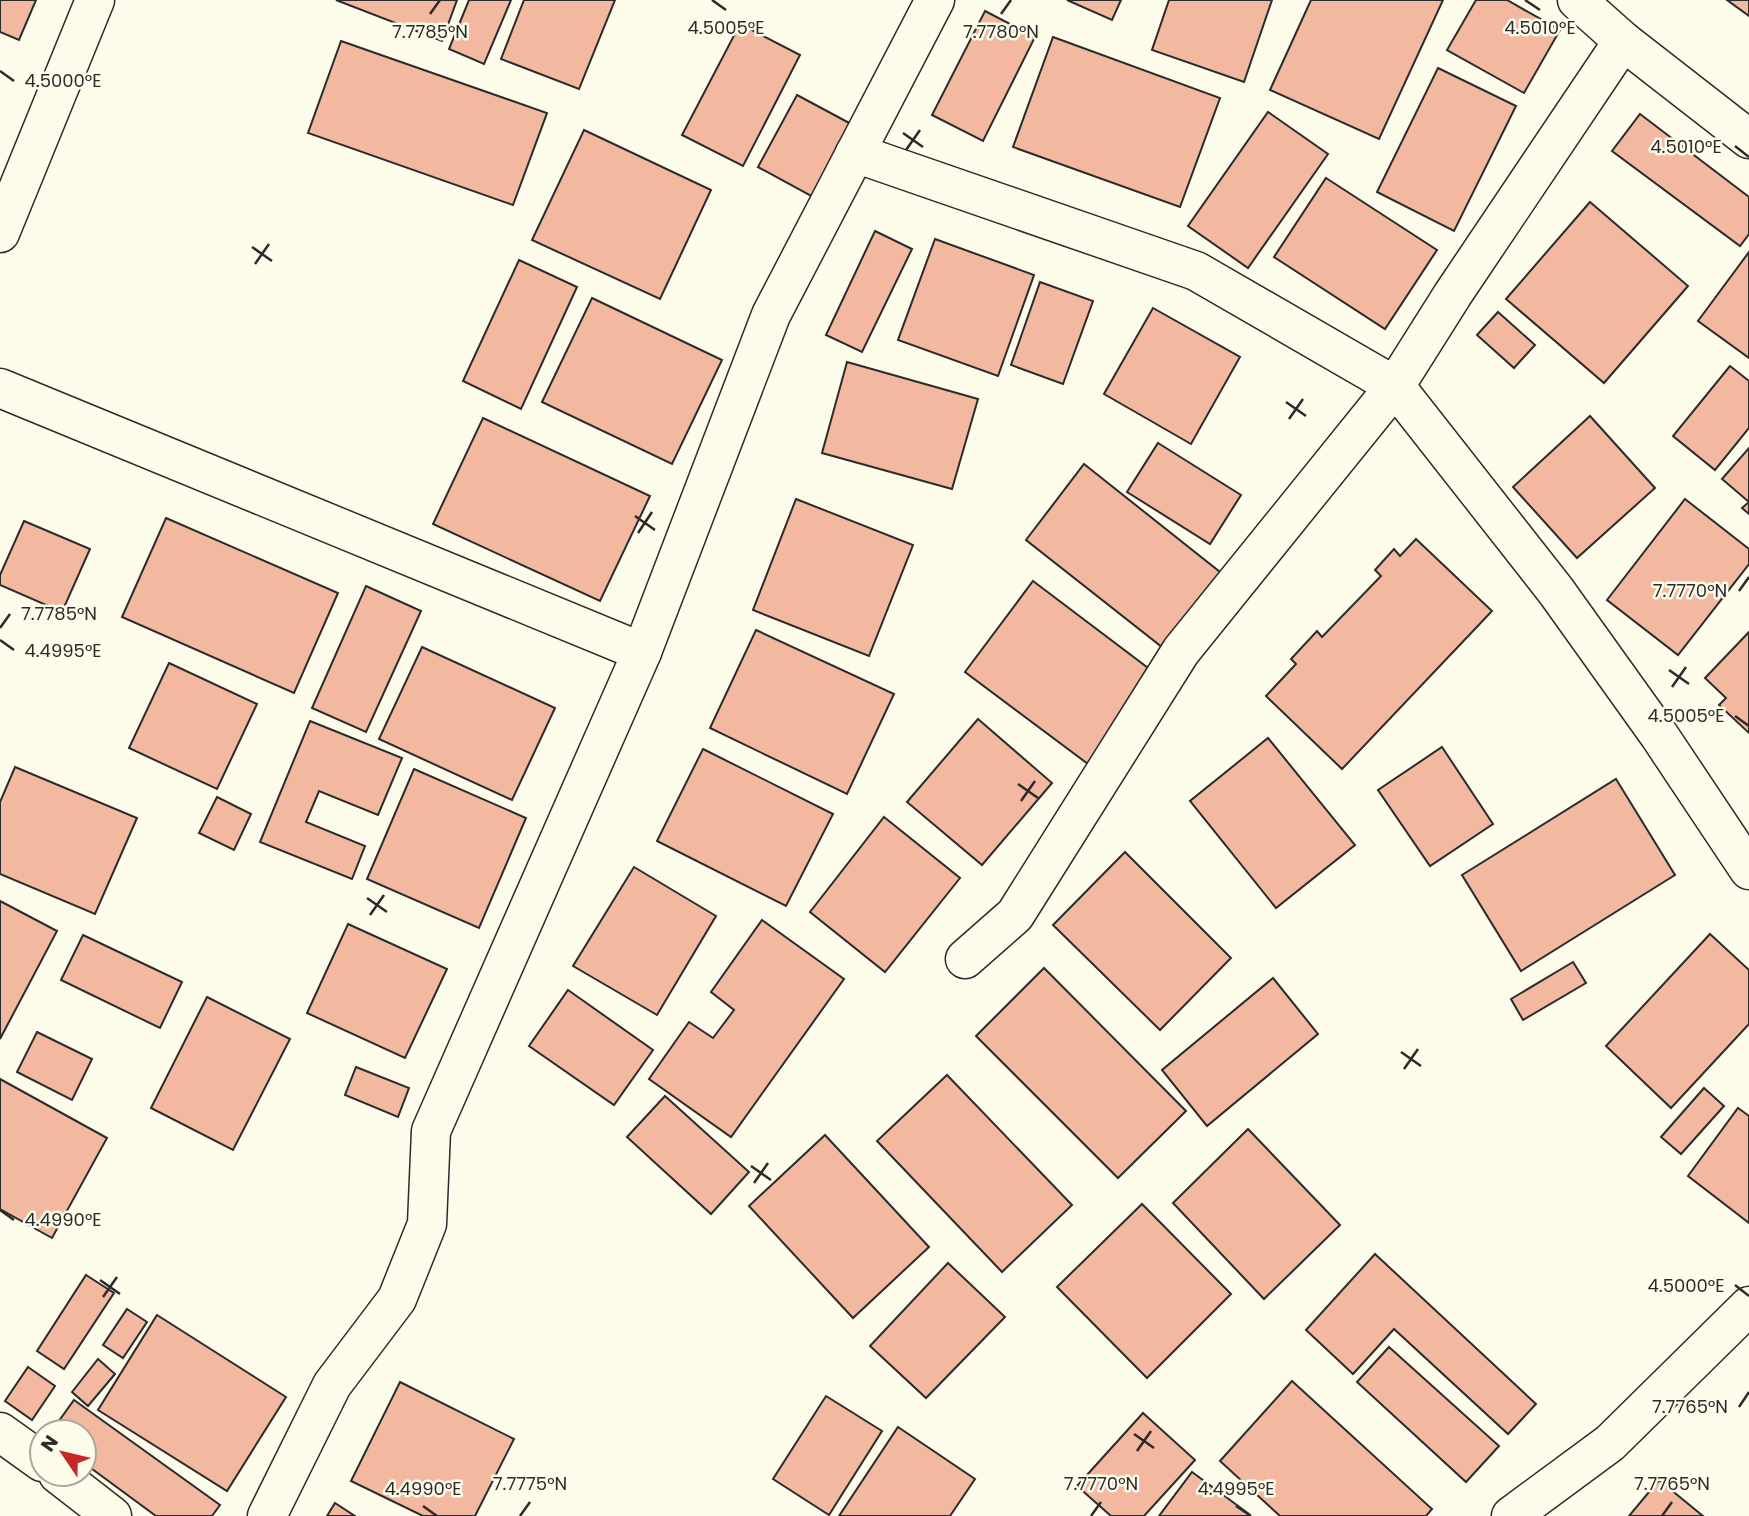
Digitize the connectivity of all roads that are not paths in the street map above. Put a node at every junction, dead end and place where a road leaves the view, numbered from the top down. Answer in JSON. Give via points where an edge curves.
{"nodes":[{"id":1,"x":95,"y":0,"type":"edge"},
{"id":2,"x":935,"y":0,"type":"edge"},
{"id":3,"x":1577,"y":0,"type":"edge"},
{"id":4,"x":1623,"y":41,"type":"junction"},
{"id":5,"x":1749,"y":139,"type":"edge"},
{"id":6,"x":855,"y":153,"type":"junction"},
{"id":7,"x":0,"y":233,"type":"edge"},
{"id":8,"x":1395,"y":386,"type":"junction"},
{"id":9,"x":0,"y":388,"type":"edge"},
{"id":10,"x":642,"y":653,"type":"junction"},
{"id":11,"x":1749,"y":870,"type":"edge"},
{"id":12,"x":965,"y":960,"type":"dead end"},
{"id":13,"x":1749,"y":1306,"type":"edge"},
{"id":14,"x":0,"y":1432,"type":"edge"},
{"id":15,"x":28,"y":1452,"type":"edge"},
{"id":16,"x":76,"y":1488,"type":"edge"},
{"id":17,"x":112,"y":1516,"type":"edge"},
{"id":18,"x":267,"y":1516,"type":"edge"},
{"id":19,"x":1511,"y":1516,"type":"edge"}],
"edges":[{"from":1,"to":7,"type":"street"},
{"from":2,"to":6,"type":"street"},
{"from":3,"to":4,"type":"street"},
{"from":4,"to":5,"type":"street"},
{"from":4,"to":8,"type":"street"},
{"from":6,"to":8,"type":"street","via":[[1196,271]]},
{"from":6,"to":10,"type":"street","via":[[771,316]]},
{"from":8,"to":11,"type":"street","via":[[1556,591]]},
{"from":8,"to":12,"type":"street","via":[[1181,652],[1015,915]]},
{"from":9,"to":10,"type":"street"},
{"from":10,"to":18,"type":"street","via":[[431,1131],[427,1224],[397,1299],[332,1385]]},
{"from":13,"to":19,"type":"street","via":[[1611,1443]]},
{"from":14,"to":15,"type":"street"},
{"from":16,"to":17,"type":"street"}]}
